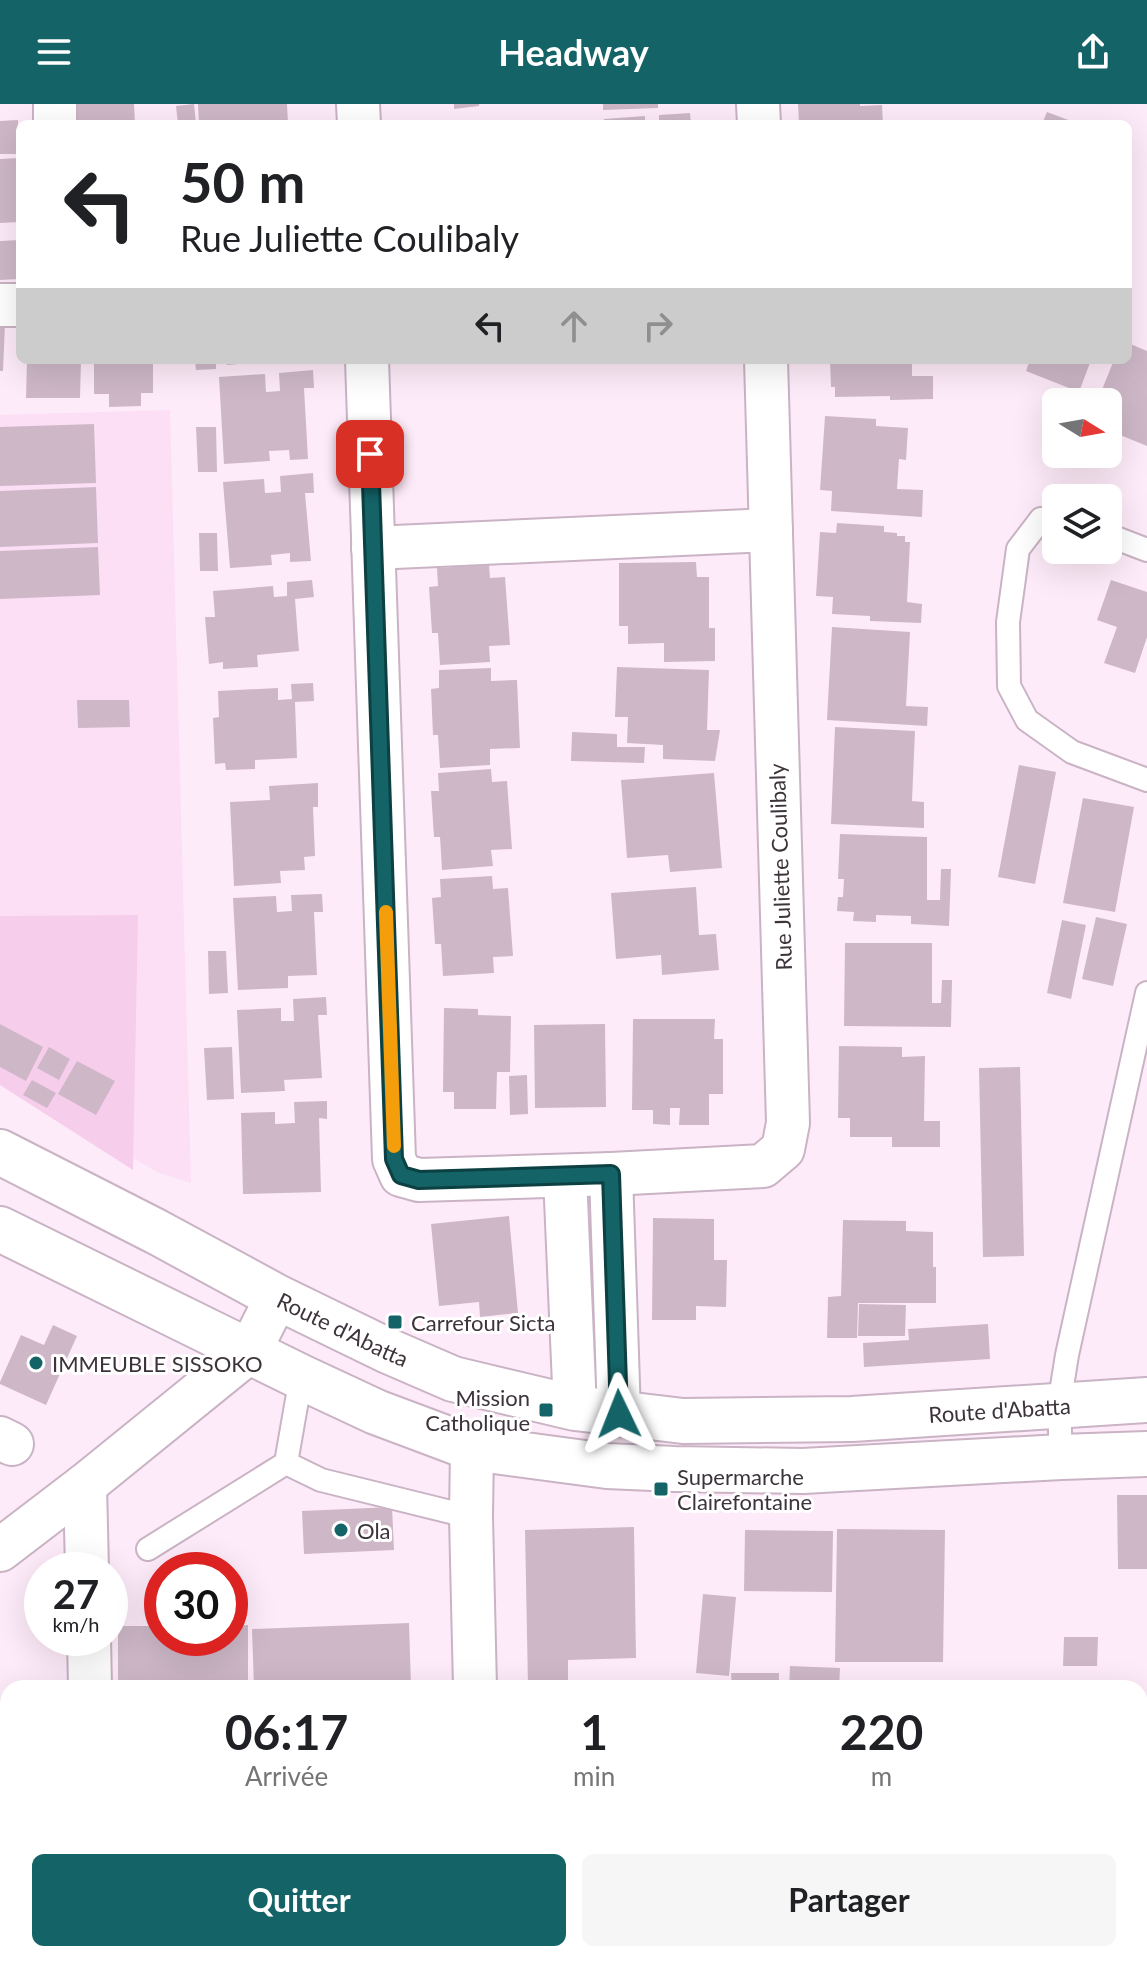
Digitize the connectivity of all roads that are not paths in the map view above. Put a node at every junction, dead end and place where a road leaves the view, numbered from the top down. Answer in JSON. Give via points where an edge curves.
{"nodes":[{"id":1,"x":367,"y":364,"type":"edge"},
{"id":2,"x":766,"y":364,"type":"edge"},
{"id":3,"x":1042,"y":519,"type":"edge"},
{"id":4,"x":771,"y":530,"type":"junction"},
{"id":5,"x":1122,"y":540,"type":"edge"},
{"id":6,"x":373,"y":548,"type":"junction"},
{"id":7,"x":1147,"y":550,"type":"edge"},
{"id":8,"x":1147,"y":780,"type":"edge"},
{"id":9,"x":1147,"y":993,"type":"edge"},
{"id":10,"x":0,"y":1152,"type":"edge"},
{"id":11,"x":611,"y":1174,"type":"junction"},
{"id":12,"x":565,"y":1176,"type":"junction"},
{"id":13,"x":0,"y":1229,"type":"edge"},
{"id":14,"x":277,"y":1297,"type":"junction"},
{"id":15,"x":249,"y":1352,"type":"junction"},
{"id":16,"x":301,"y":1377,"type":"junction"},
{"id":17,"x":1147,"y":1400,"type":"edge"},
{"id":18,"x":1059,"y":1405,"type":"junction"},
{"id":19,"x":575,"y":1408,"type":"junction"},
{"id":20,"x":619,"y":1414,"type":"junction"},
{"id":21,"x":472,"y":1448,"type":"junction"},
{"id":22,"x":1147,"y":1454,"type":"edge"},
{"id":23,"x":1061,"y":1457,"type":"junction"},
{"id":24,"x":286,"y":1463,"type":"junction"},
{"id":25,"x":85,"y":1485,"type":"junction"},
{"id":26,"x":471,"y":1517,"type":"junction"},
{"id":27,"x":148,"y":1549,"type":"dead end"},
{"id":28,"x":0,"y":1550,"type":"edge"},
{"id":29,"x":87,"y":1552,"type":"edge"},
{"id":30,"x":89,"y":1656,"type":"edge"},
{"id":31,"x":90,"y":1680,"type":"edge"},
{"id":32,"x":475,"y":1680,"type":"edge"}],
"edges":[{"from":1,"to":6,"type":"street"},
{"from":2,"to":4,"type":"street","name":"Rue Juliette Coulibaly"},
{"from":3,"to":8,"type":"lane","via":[[1018,549],[1008,622],[1009,686],[1027,720],[1072,752]]},
{"from":4,"to":6,"type":"street"},
{"from":4,"to":11,"type":"street","name":"Rue Juliette Coulibaly","via":[[788,1123],[783,1149],[763,1166]]},
{"from":5,"to":7,"type":"lane"},
{"from":6,"to":12,"type":"street","name":"Rue Juliette Coulibaly","via":[[394,1159],[401,1175],[419,1180]]},
{"from":9,"to":18,"type":"lane"},
{"from":10,"to":14,"type":"street","name":"Route d'Abatta"},
{"from":11,"to":12,"type":"street","name":"Rue Juliette Coulibaly"},
{"from":11,"to":20,"type":"street"},
{"from":12,"to":19,"type":"street"},
{"from":13,"to":15,"type":"street"},
{"from":14,"to":15,"type":"street"},
{"from":14,"to":19,"type":"street","name":"Route d'Abatta","via":[[453,1379]]},
{"from":15,"to":16,"type":"street"},
{"from":15,"to":25,"type":"street"},
{"from":16,"to":21,"type":"street"},
{"from":16,"to":24,"type":"lane"},
{"from":17,"to":18,"type":"street","name":"Route d'Abatta"},
{"from":18,"to":20,"type":"street","name":"Route d'Abatta","via":[[852,1419],[683,1421]]},
{"from":18,"to":23,"type":"lane"},
{"from":19,"to":20,"type":"street","name":"Route d'Abatta"},
{"from":21,"to":23,"type":"street","via":[[607,1466],[707,1470],[803,1471]]},
{"from":21,"to":26,"type":"street"},
{"from":22,"to":23,"type":"street"},
{"from":24,"to":26,"type":"lane","via":[[321,1480]]},
{"from":24,"to":27,"type":"lane"},
{"from":25,"to":28,"type":"street"},
{"from":25,"to":29,"type":"street"},
{"from":26,"to":32,"type":"street"},
{"from":30,"to":31,"type":"street"}]}
